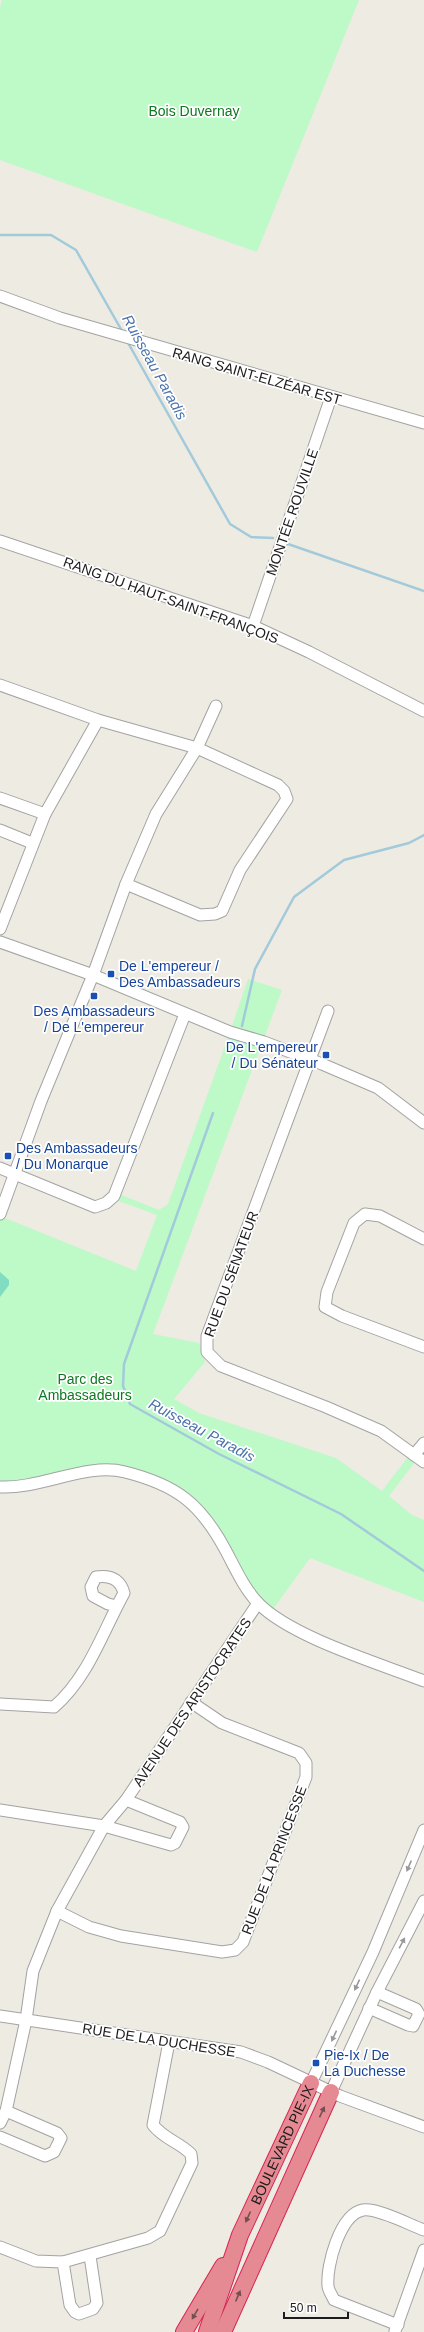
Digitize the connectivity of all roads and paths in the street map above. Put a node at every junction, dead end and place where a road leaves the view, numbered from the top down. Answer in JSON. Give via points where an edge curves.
{"nodes":[{"id":1,"x":0,"y":296,"type":"edge"},
{"id":2,"x":331,"y":397,"type":"junction"},
{"id":3,"x":424,"y":423,"type":"edge"},
{"id":4,"x":0,"y":541,"type":"edge"},
{"id":5,"x":253,"y":626,"type":"junction"},
{"id":6,"x":0,"y":685,"type":"edge"},
{"id":7,"x":216,"y":706,"type":"dead end"},
{"id":8,"x":424,"y":711,"type":"edge"},
{"id":9,"x":98,"y":720,"type":"junction"},
{"id":10,"x":197,"y":748,"type":"junction"},
{"id":11,"x":0,"y":798,"type":"edge"},
{"id":12,"x":45,"y":814,"type":"junction"},
{"id":13,"x":0,"y":830,"type":"edge"},
{"id":14,"x":32,"y":843,"type":"junction"},
{"id":15,"x":126,"y":884,"type":"junction"},
{"id":16,"x":0,"y":929,"type":"edge"},
{"id":17,"x":0,"y":942,"type":"edge"},
{"id":18,"x":93,"y":975,"type":"junction"},
{"id":19,"x":328,"y":1011,"type":"dead end"},
{"id":20,"x":185,"y":1014,"type":"junction"},
{"id":21,"x":311,"y":1060,"type":"junction"},
{"id":22,"x":424,"y":1123,"type":"edge"},
{"id":23,"x":0,"y":1168,"type":"edge"},
{"id":24,"x":14,"y":1173,"type":"junction"},
{"id":25,"x":0,"y":1214,"type":"edge"},
{"id":26,"x":424,"y":1239,"type":"edge"},
{"id":27,"x":424,"y":1347,"type":"edge"},
{"id":28,"x":424,"y":1443,"type":"edge"},
{"id":29,"x":414,"y":1455,"type":"junction"},
{"id":30,"x":424,"y":1462,"type":"edge"},
{"id":31,"x":0,"y":1487,"type":"edge"},
{"id":32,"x":258,"y":1603,"type":"junction"},
{"id":33,"x":117,"y":1606,"type":"dead end"},
{"id":34,"x":424,"y":1681,"type":"edge"},
{"id":35,"x":191,"y":1702,"type":"junction"},
{"id":36,"x":0,"y":1704,"type":"edge"},
{"id":37,"x":126,"y":1800,"type":"junction"},
{"id":38,"x":0,"y":1810,"type":"edge"},
{"id":39,"x":104,"y":1826,"type":"junction"},
{"id":40,"x":424,"y":1830,"type":"edge"},
{"id":41,"x":424,"y":1901,"type":"edge"},
{"id":42,"x":57,"y":1911,"type":"junction"},
{"id":43,"x":377,"y":1992,"type":"junction"},
{"id":44,"x":369,"y":2008,"type":"junction"},
{"id":45,"x":0,"y":2016,"type":"edge"},
{"id":46,"x":26,"y":2020,"type":"junction"},
{"id":47,"x":169,"y":2042,"type":"junction"},
{"id":48,"x":311,"y":2083,"type":"junction"},
{"id":49,"x":331,"y":2092,"type":"junction"},
{"id":50,"x":6,"y":2111,"type":"junction"},
{"id":51,"x":0,"y":2122,"type":"edge"},
{"id":52,"x":424,"y":2127,"type":"edge"},
{"id":53,"x":0,"y":2137,"type":"edge"},
{"id":54,"x":276,"y":2158,"type":"junction"},
{"id":55,"x":294,"y":2170,"type":"junction"},
{"id":56,"x":424,"y":2230,"type":"edge"},
{"id":57,"x":0,"y":2247,"type":"edge"},
{"id":58,"x":235,"y":2248,"type":"junction"},
{"id":59,"x":424,"y":2250,"type":"edge"},
{"id":60,"x":90,"y":2256,"type":"junction"},
{"id":61,"x":63,"y":2262,"type":"junction"},
{"id":62,"x":396,"y":2328,"type":"edge"},
{"id":63,"x":184,"y":2332,"type":"edge"},
{"id":64,"x":207,"y":2332,"type":"edge"},
{"id":65,"x":223,"y":2332,"type":"edge"}],
"edges":[{"from":1,"to":2,"type":"street","name":"RANG SAINT-ELZÉAR EST","via":[[60,318]]},
{"from":2,"to":3,"type":"street","name":"RANG SAINT-ELZÉAR EST"},
{"from":2,"to":5,"type":"street","name":"MONTÉE ROUVILLE"},
{"from":4,"to":5,"type":"street","name":"RANG DU HAUT-SAINT-FRANÇOIS"},
{"from":5,"to":8,"type":"street","name":"RANG DU HAUT-SAINT-FRANÇOIS"},
{"from":6,"to":9,"type":"street"},
{"from":7,"to":10,"type":"street"},
{"from":9,"to":10,"type":"street"},
{"from":9,"to":12,"type":"street"},
{"from":10,"to":15,"type":"street","via":[[156,814]]},
{"from":10,"to":15,"type":"street","via":[[278,785],[287,799],[240,870],[222,911],[200,915]]},
{"from":11,"to":12,"type":"street"},
{"from":12,"to":14,"type":"street"},
{"from":13,"to":14,"type":"street"},
{"from":14,"to":16,"type":"street"},
{"from":15,"to":18,"type":"street"},
{"from":17,"to":18,"type":"street"},
{"from":18,"to":20,"type":"street"},
{"from":18,"to":24,"type":"street"},
{"from":19,"to":21,"type":"street","name":"RUE DU SÉNATEUR"},
{"from":20,"to":21,"type":"street"},
{"from":20,"to":24,"type":"street","via":[[114,1196],[106,1203],[94,1207]]},
{"from":21,"to":22,"type":"street","via":[[378,1088]]},
{"from":21,"to":29,"type":"street","name":"RUE DU SÉNATEUR","via":[[207,1336],[207,1352],[221,1366],[381,1431]]},
{"from":23,"to":24,"type":"street"},
{"from":24,"to":25,"type":"street"},
{"from":26,"to":27,"type":"street","via":[[380,1216],[365,1214],[354,1223],[327,1292],[325,1307]]},
{"from":28,"to":29,"type":"street"},
{"from":29,"to":30,"type":"street","name":"RUE DU SÉNATEUR"},
{"from":31,"to":32,"type":"street","via":[[41,1484],[89,1471],[124,1471],[166,1485],[178,1491],[201,1514],[217,1535],[239,1576]]},
{"from":32,"to":34,"type":"street","via":[[300,1632]]},
{"from":32,"to":35,"type":"street","name":"AVENUE DES ARISTOCRATES"},
{"from":33,"to":36,"type":"street","via":[[84,1670],[65,1698],[54,1707]]},
{"from":35,"to":37,"type":"street","name":"AVENUE DES ARISTOCRATES"},
{"from":35,"to":42,"type":"street","name":"RUE DE LA PRINCESSE","via":[[222,1723],[298,1753],[306,1763],[306,1777],[243,1942],[235,1950],[222,1952],[121,1936],[89,1927]]},
{"from":37,"to":39,"type":"street","name":"AVENUE DES ARISTOCRATES"},
{"from":37,"to":39,"type":"street","name":"AVENUE DES ARISTOCRATES","via":[[180,1822],[183,1827],[176,1843],[171,1845]]},
{"from":38,"to":39,"type":"street"},
{"from":39,"to":42,"type":"street","name":"AVENUE DES ARISTOCRATES"},
{"from":40,"to":48,"type":"street","name":"BOULEVARD PIE-IX","one_way":true,"via":[[373,1952]]},
{"from":43,"to":41,"type":"street","name":"BOULEVARD PIE-IX","one_way":true},
{"from":42,"to":46,"type":"street","name":"AVENUE DES ARISTOCRATES","via":[[34,1971]]},
{"from":43,"to":44,"type":"street","name":"BOULEVARD PIE-IX"},
{"from":43,"to":44,"type":"street","via":[[416,2008],[419,2014],[416,2021],[413,2026]]},
{"from":44,"to":49,"type":"street","name":"BOULEVARD PIE-IX"},
{"from":45,"to":46,"type":"street","name":"RUE DE LA DUCHESSE"},
{"from":46,"to":47,"type":"street","name":"RUE DE LA DUCHESSE"},
{"from":46,"to":50,"type":"street","name":"AVENUE DES ARISTOCRATES"},
{"from":47,"to":48,"type":"street","name":"RUE DE LA DUCHESSE","via":[[241,2052]]},
{"from":47,"to":60,"type":"street","via":[[154,2125],[160,2134],[185,2148],[191,2154],[192,2163],[160,2231],[148,2238]]},
{"from":48,"to":49,"type":"street","name":"RUE DE LA DUCHESSE"},
{"from":48,"to":54,"type":"highway","name":"BOULEVARD PIE-IX"},
{"from":49,"to":52,"type":"street","name":"RUE DE LA DUCHESSE"},
{"from":55,"to":49,"type":"highway","name":"BOULEVARD PIE-IX","one_way":true},
{"from":50,"to":51,"type":"street","name":"AVENUE DES ARISTOCRATES"},
{"from":50,"to":53,"type":"street","via":[[57,2133],[60,2138],[54,2152],[46,2156]]},
{"from":54,"to":55,"type":"highway","via":[[287,2159]]},
{"from":54,"to":58,"type":"highway","name":"BOULEVARD PIE-IX","one_way":true},
{"from":65,"to":55,"type":"highway","name":"BOULEVARD PIE-IX","one_way":true},
{"from":56,"to":62,"type":"street","via":[[363,2210],[349,2217],[340,2233],[328,2267],[328,2287],[334,2300]]},
{"from":57,"to":61,"type":"street","via":[[36,2260]]},
{"from":58,"to":63,"type":"highway","one_way":true},
{"from":58,"to":64,"type":"highway","name":"BOULEVARD PIE-IX"},
{"from":59,"to":62,"type":"street"},
{"from":60,"to":61,"type":"street"},
{"from":60,"to":61,"type":"street","via":[[97,2303],[93,2309],[79,2314],[70,2305]]}]}
